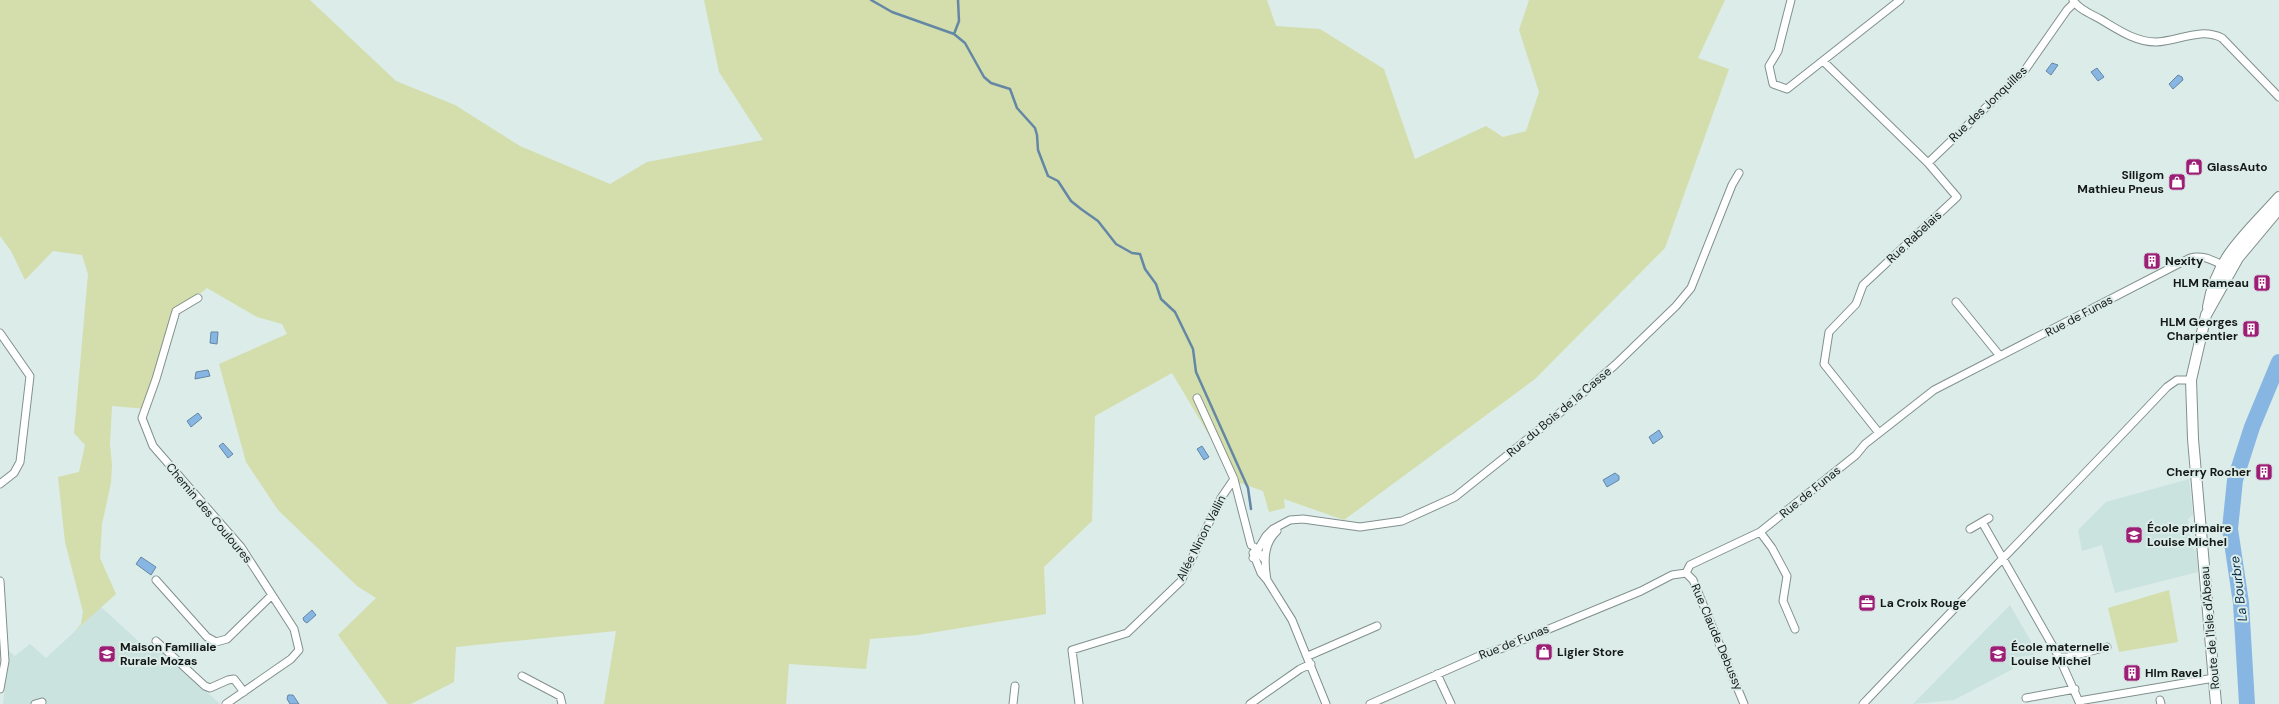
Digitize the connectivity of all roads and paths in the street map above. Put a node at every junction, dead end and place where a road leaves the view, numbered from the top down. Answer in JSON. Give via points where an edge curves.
{"nodes":[{"id":1,"x":1790,"y":0,"type":"edge"},
{"id":2,"x":1900,"y":0,"type":"edge"},
{"id":3,"x":2073,"y":2,"type":"edge"},
{"id":4,"x":1823,"y":61,"type":"junction"},
{"id":5,"x":2279,"y":97,"type":"edge"},
{"id":6,"x":1928,"y":163,"type":"junction"},
{"id":7,"x":1739,"y":173,"type":"dead end"},
{"id":8,"x":2279,"y":197,"type":"edge"},
{"id":9,"x":2279,"y":209,"type":"edge"},
{"id":10,"x":2257,"y":227,"type":"junction"},
{"id":11,"x":2226,"y":267,"type":"junction"},
{"id":12,"x":198,"y":298,"type":"dead end"},
{"id":13,"x":1956,"y":302,"type":"dead end"},
{"id":14,"x":0,"y":333,"type":"edge"},
{"id":15,"x":2000,"y":356,"type":"junction"},
{"id":16,"x":2191,"y":380,"type":"junction"},
{"id":17,"x":1197,"y":398,"type":"dead end"},
{"id":18,"x":1879,"y":433,"type":"junction"},
{"id":19,"x":1234,"y":479,"type":"junction"},
{"id":20,"x":0,"y":484,"type":"edge"},
{"id":21,"x":1990,"y":518,"type":"dead end"},
{"id":22,"x":1290,"y":520,"type":"junction"},
{"id":23,"x":1982,"y":522,"type":"junction"},
{"id":24,"x":1970,"y":529,"type":"dead end"},
{"id":25,"x":1760,"y":532,"type":"junction"},
{"id":26,"x":1254,"y":547,"type":"junction"},
{"id":27,"x":2003,"y":557,"type":"junction"},
{"id":28,"x":1264,"y":559,"type":"junction"},
{"id":29,"x":1686,"y":572,"type":"junction"},
{"id":30,"x":156,"y":580,"type":"dead end"},
{"id":31,"x":1267,"y":580,"type":"junction"},
{"id":32,"x":0,"y":581,"type":"edge"},
{"id":33,"x":272,"y":595,"type":"junction"},
{"id":34,"x":1377,"y":626,"type":"dead end"},
{"id":35,"x":1795,"y":629,"type":"dead end"},
{"id":36,"x":156,"y":641,"type":"dead end"},
{"id":37,"x":2107,"y":647,"type":"dead end"},
{"id":38,"x":1308,"y":656,"type":"junction"},
{"id":39,"x":2059,"y":657,"type":"junction"},
{"id":40,"x":1311,"y":664,"type":"junction"},
{"id":41,"x":1437,"y":674,"type":"junction"},
{"id":42,"x":522,"y":676,"type":"dead end"},
{"id":43,"x":2214,"y":678,"type":"junction"},
{"id":44,"x":1015,"y":686,"type":"dead end"},
{"id":45,"x":2074,"y":688,"type":"junction"},
{"id":46,"x":0,"y":689,"type":"edge"},
{"id":47,"x":244,"y":692,"type":"junction"},
{"id":48,"x":2026,"y":698,"type":"dead end"},
{"id":49,"x":2079,"y":702,"type":"edge"},
{"id":50,"x":226,"y":704,"type":"edge"},
{"id":51,"x":562,"y":704,"type":"edge"},
{"id":52,"x":1013,"y":704,"type":"edge"},
{"id":53,"x":1080,"y":704,"type":"edge"},
{"id":54,"x":1250,"y":704,"type":"edge"},
{"id":55,"x":1326,"y":704,"type":"edge"},
{"id":56,"x":1370,"y":704,"type":"edge"},
{"id":57,"x":1451,"y":704,"type":"edge"},
{"id":58,"x":1744,"y":704,"type":"edge"},
{"id":59,"x":1863,"y":704,"type":"edge"},
{"id":60,"x":2216,"y":704,"type":"edge"}],
"edges":[{"from":1,"to":4,"type":"street","via":[[1778,50],[1769,66],[1773,84],[1787,89]]},
{"from":2,"to":4,"type":"street"},
{"from":3,"to":5,"type":"street","via":[[2131,37],[2155,42],[2212,33],[2222,38]]},
{"from":3,"to":6,"type":"street","name":"Rue des Jonquilles","via":[[2025,70]]},
{"from":4,"to":6,"type":"street","name":"Rue Rabelais"},
{"from":6,"to":18,"type":"street","name":"Rue Rabelais","via":[[1957,197],[1863,285],[1856,304],[1829,332],[1824,364]]},
{"from":7,"to":22,"type":"street","name":"Rue du Bois de la Casse","via":[[1691,288],[1676,306],[1615,365],[1561,412],[1455,497],[1402,521],[1360,527],[1303,519]]},
{"from":8,"to":10,"type":"street"},
{"from":9,"to":10,"type":"street"},
{"from":10,"to":11,"type":"street","name":"Route de l'Isle d'Abeau"},
{"from":11,"to":15,"type":"street","name":"Rue de Funas","via":[[2198,256],[2190,258]]},
{"from":11,"to":16,"type":"street","name":"Route de l'Isle d'Abeau","via":[[2211,288]]},
{"from":12,"to":33,"type":"street","name":"Chemin des Couloures","via":[[176,311],[142,418],[153,446],[241,547]]},
{"from":13,"to":15,"type":"street"},
{"from":14,"to":20,"type":"street","via":[[30,376],[20,462],[14,473]]},
{"from":15,"to":18,"type":"street","name":"Rue de Funas","via":[[1923,396]]},
{"from":16,"to":27,"type":"street","via":[[2177,380],[2167,387],[2033,529]]},
{"from":16,"to":43,"type":"street","name":"Route de l'Isle d'Abeau","via":[[2193,439]]},
{"from":17,"to":19,"type":"street"},
{"from":18,"to":25,"type":"street","name":"Rue de Funas","via":[[1856,455]]},
{"from":19,"to":26,"type":"street"},
{"from":19,"to":53,"type":"street","name":"Allée Ninon Vallin","via":[[1221,498],[1181,581],[1127,633],[1072,650]]},
{"from":21,"to":23,"type":"street"},
{"from":22,"to":26,"type":"street","name":"Rue du Bois de la Casse","via":[[1273,529]]},
{"from":22,"to":28,"type":"street","via":[[1272,536]]},
{"from":23,"to":24,"type":"street"},
{"from":23,"to":27,"type":"street"},
{"from":25,"to":29,"type":"street","name":"Rue de Funas","via":[[1690,565]]},
{"from":25,"to":35,"type":"street","via":[[1772,548],[1786,576],[1783,601]]},
{"from":26,"to":28,"type":"street"},
{"from":26,"to":31,"type":"street","via":[[1253,558]]},
{"from":27,"to":39,"type":"street"},
{"from":27,"to":59,"type":"street"},
{"from":28,"to":31,"type":"street"},
{"from":29,"to":41,"type":"street","name":"Rue de Funas","via":[[1672,575],[1635,594]]},
{"from":29,"to":58,"type":"street","name":"Rue Claude Debussy","via":[[1692,580]]},
{"from":30,"to":33,"type":"street","via":[[207,637],[216,642],[227,640]]},
{"from":31,"to":38,"type":"street","via":[[1292,620]]},
{"from":32,"to":46,"type":"street","via":[[5,661]]},
{"from":33,"to":47,"type":"street","name":"Chemin des Couloures","via":[[294,629],[299,650],[291,659]]},
{"from":34,"to":38,"type":"street"},
{"from":36,"to":47,"type":"street","via":[[205,686],[210,688],[234,679]]},
{"from":37,"to":39,"type":"street"},
{"from":38,"to":40,"type":"street"},
{"from":39,"to":45,"type":"street"},
{"from":40,"to":54,"type":"street"},
{"from":40,"to":55,"type":"street"},
{"from":41,"to":56,"type":"street","name":"Rue de Funas"},
{"from":41,"to":57,"type":"street"},
{"from":42,"to":51,"type":"street","via":[[560,696]]},
{"from":43,"to":49,"type":"street"},
{"from":43,"to":60,"type":"street","name":"Route de l'Isle d'Abeau"},
{"from":44,"to":52,"type":"street"},
{"from":45,"to":48,"type":"street"},
{"from":45,"to":49,"type":"street"},
{"from":47,"to":50,"type":"street","name":"Chemin des Couloures"}]}
